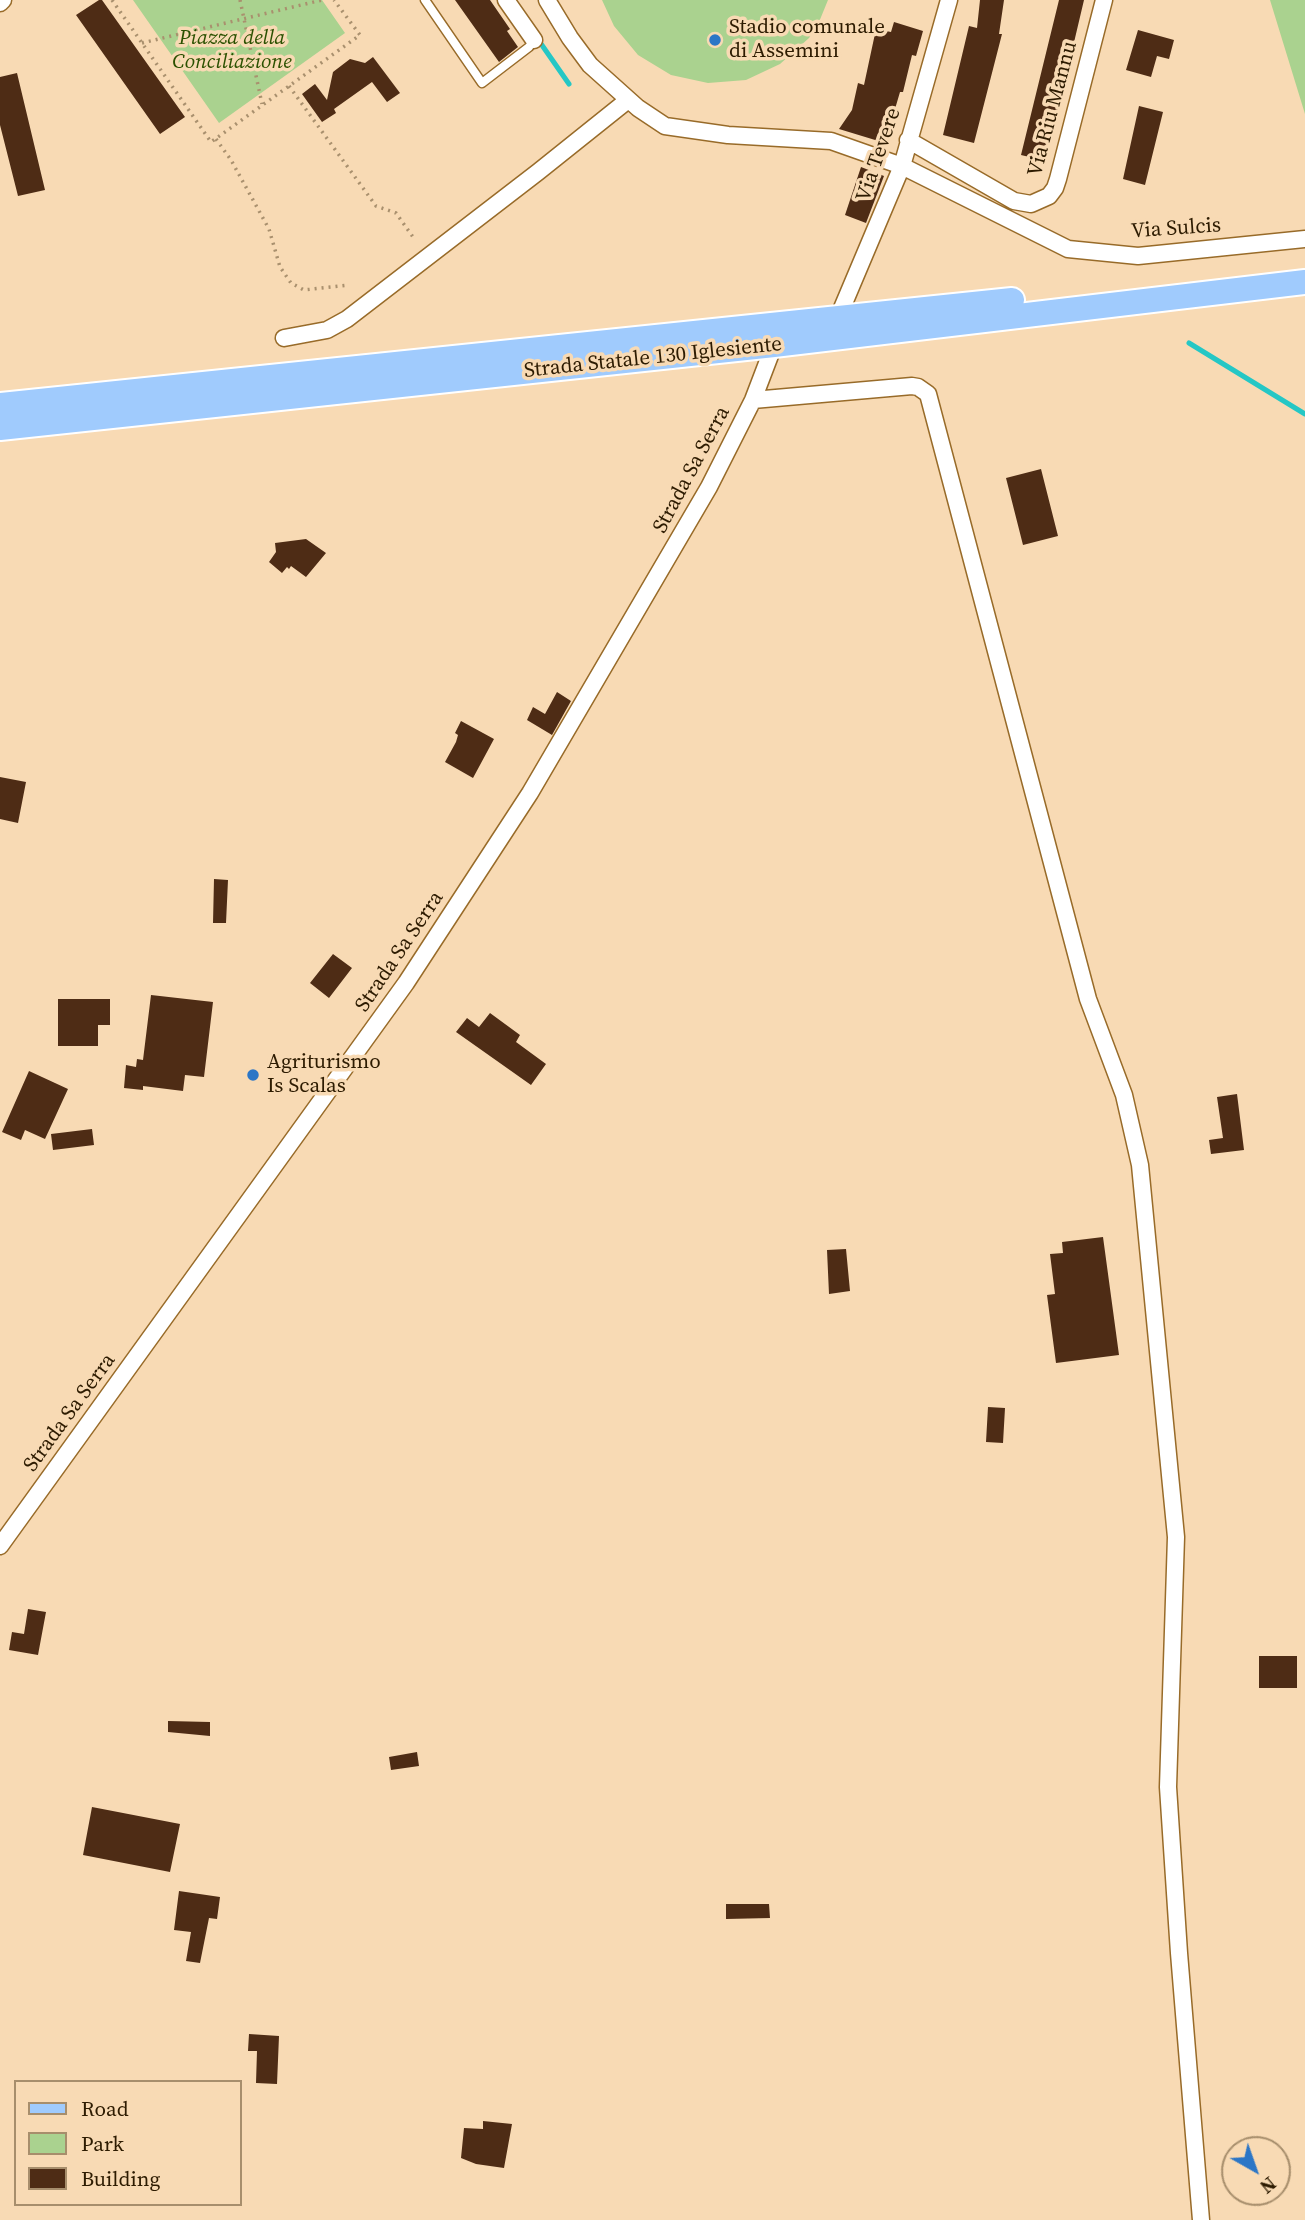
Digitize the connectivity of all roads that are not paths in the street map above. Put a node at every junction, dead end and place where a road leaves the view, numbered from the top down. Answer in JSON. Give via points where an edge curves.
{"nodes":[{"id":1,"x":425,"y":0,"type":"edge"},
{"id":2,"x":506,"y":0,"type":"edge"},
{"id":3,"x":547,"y":0,"type":"edge"},
{"id":4,"x":949,"y":0,"type":"edge"},
{"id":5,"x":1104,"y":0,"type":"edge"},
{"id":6,"x":534,"y":40,"type":"joint"},
{"id":7,"x":628,"y":100,"type":"junction"},
{"id":8,"x":908,"y":140,"type":"junction"},
{"id":9,"x":902,"y":166,"type":"junction"},
{"id":10,"x":1305,"y":239,"type":"edge"},
{"id":11,"x":1305,"y":267,"type":"edge"},
{"id":12,"x":1305,"y":282,"type":"edge"},
{"id":13,"x":837,"y":320,"type":"junction"},
{"id":14,"x":284,"y":338,"type":"dead end"},
{"id":15,"x":774,"y":345,"type":"junction"},
{"id":16,"x":753,"y":400,"type":"junction"},
{"id":17,"x":0,"y":405,"type":"edge"},
{"id":18,"x":0,"y":428,"type":"edge"},
{"id":19,"x":0,"y":1546,"type":"edge"},
{"id":20,"x":1201,"y":2220,"type":"edge"}],
"edges":[{"from":1,"to":6,"type":"lane","via":[[482,83]]},
{"from":2,"to":6,"type":"street"},
{"from":3,"to":7,"type":"street","name":"Via Sulcis","via":[[590,65]]},
{"from":4,"to":8,"type":"street","name":"Via Tevere"},
{"from":5,"to":8,"type":"street","name":"Via Riu Mannu","via":[[1058,179],[1049,196],[1031,204],[1014,201]]},
{"from":7,"to":9,"type":"street","name":"Via Sulcis","via":[[665,125],[728,135],[831,141]]},
{"from":7,"to":14,"type":"street","via":[[347,319],[327,330]]},
{"from":8,"to":9,"type":"street","name":"Via Tevere"},
{"from":9,"to":10,"type":"street","name":"Via Sulcis","via":[[1068,249],[1138,256]]},
{"from":9,"to":13,"type":"street","name":"Via Tevere"},
{"from":11,"to":13,"type":"main road","name":"Strada Statale 130 Iglesiente"},
{"from":12,"to":15,"type":"main road","name":"Strada Statale 130 Iglesiente"},
{"from":13,"to":17,"type":"main road","name":"Strada Statale 130 Iglesiente"},
{"from":15,"to":16,"type":"street","name":"Strada Sa Serra"},
{"from":15,"to":18,"type":"main road","name":"Strada Statale 130 Iglesiente"},
{"from":16,"to":19,"type":"street","name":"Strada Sa Serra","via":[[709,487],[597,682],[406,983]]},
{"from":16,"to":20,"type":"street","via":[[912,386],[928,394],[1087,999],[1124,1095],[1140,1165],[1176,1537],[1168,1787]]}]}
